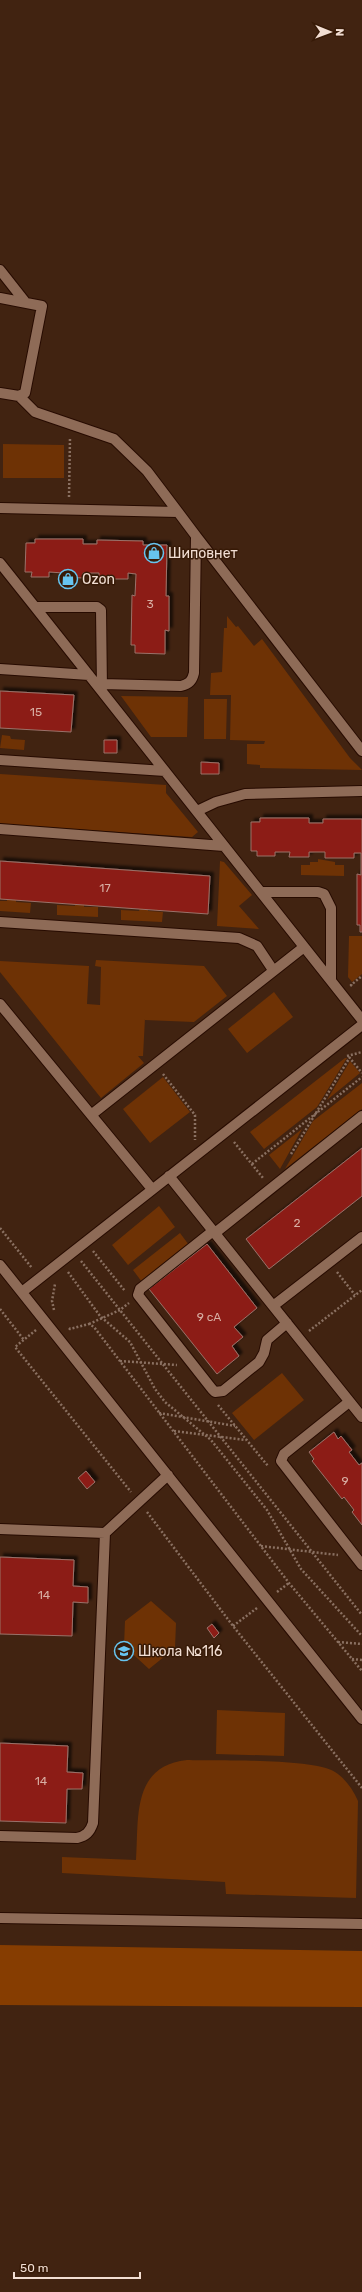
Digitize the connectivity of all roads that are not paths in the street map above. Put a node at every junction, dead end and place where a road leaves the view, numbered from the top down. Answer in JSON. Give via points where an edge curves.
{"nodes":[{"id":1,"x":0,"y":270,"type":"edge"},
{"id":2,"x":0,"y":298,"type":"edge"},
{"id":3,"x":26,"y":303,"type":"junction"},
{"id":4,"x":0,"y":393,"type":"edge"},
{"id":5,"x":19,"y":396,"type":"junction"},
{"id":6,"x":0,"y":508,"type":"edge"},
{"id":7,"x":178,"y":512,"type":"junction"},
{"id":8,"x":196,"y":536,"type":"junction"},
{"id":9,"x":0,"y":563,"type":"edge"},
{"id":10,"x":35,"y":607,"type":"junction"},
{"id":11,"x":0,"y":669,"type":"edge"},
{"id":12,"x":89,"y":675,"type":"junction"},
{"id":13,"x":102,"y":688,"type":"junction"},
{"id":14,"x":362,"y":751,"type":"edge"},
{"id":15,"x":0,"y":760,"type":"edge"},
{"id":16,"x":164,"y":771,"type":"junction"},
{"id":17,"x":362,"y":792,"type":"edge"},
{"id":18,"x":197,"y":811,"type":"junction"},
{"id":19,"x":0,"y":829,"type":"edge"},
{"id":20,"x":224,"y":846,"type":"junction"},
{"id":21,"x":261,"y":892,"type":"junction"},
{"id":22,"x":0,"y":922,"type":"edge"},
{"id":23,"x":304,"y":947,"type":"junction"},
{"id":24,"x":273,"y":970,"type":"junction"},
{"id":25,"x":330,"y":980,"type":"junction"},
{"id":26,"x":0,"y":1004,"type":"edge"},
{"id":27,"x":362,"y":1020,"type":"edge"},
{"id":28,"x":362,"y":1025,"type":"edge"},
{"id":29,"x":91,"y":1115,"type":"junction"},
{"id":30,"x":362,"y":1116,"type":"edge"},
{"id":31,"x":169,"y":1176,"type":"junction"},
{"id":32,"x":152,"y":1189,"type":"junction"},
{"id":33,"x":214,"y":1232,"type":"junction"},
{"id":34,"x":362,"y":1237,"type":"edge"},
{"id":35,"x":0,"y":1265,"type":"edge"},
{"id":36,"x":22,"y":1292,"type":"junction"},
{"id":37,"x":273,"y":1306,"type":"junction"},
{"id":38,"x":287,"y":1323,"type":"junction"},
{"id":39,"x":349,"y":1402,"type":"junction"},
{"id":40,"x":362,"y":1417,"type":"edge"},
{"id":41,"x":168,"y":1475,"type":"junction"},
{"id":42,"x":0,"y":1528,"type":"edge"},
{"id":43,"x":106,"y":1533,"type":"junction"},
{"id":44,"x":362,"y":1565,"type":"edge"},
{"id":45,"x":362,"y":1719,"type":"edge"},
{"id":46,"x":0,"y":1836,"type":"edge"},
{"id":47,"x":0,"y":1918,"type":"edge"},
{"id":48,"x":362,"y":1924,"type":"edge"}],
"edges":[{"from":1,"to":3,"type":"street"},
{"from":2,"to":3,"type":"street"},
{"from":3,"to":5,"type":"street","via":[[42,306],[28,386],[25,393]]},
{"from":4,"to":5,"type":"street"},
{"from":5,"to":7,"type":"street","via":[[35,412],[114,439],[147,471]]},
{"from":6,"to":7,"type":"street"},
{"from":7,"to":8,"type":"street"},
{"from":8,"to":13,"type":"street","via":[[192,679],[188,684],[181,686]]},
{"from":8,"to":14,"type":"street"},
{"from":9,"to":10,"type":"street"},
{"from":10,"to":12,"type":"street"},
{"from":10,"to":13,"type":"street","via":[[97,607],[101,610]]},
{"from":11,"to":12,"type":"street"},
{"from":12,"to":13,"type":"street"},
{"from":13,"to":16,"type":"street"},
{"from":15,"to":16,"type":"street"},
{"from":16,"to":18,"type":"street"},
{"from":17,"to":18,"type":"street","via":[[245,794],[216,802]]},
{"from":18,"to":20,"type":"street"},
{"from":19,"to":20,"type":"street"},
{"from":20,"to":21,"type":"street"},
{"from":21,"to":23,"type":"street"},
{"from":21,"to":25,"type":"street","via":[[324,894],[331,908]]},
{"from":22,"to":24,"type":"street","via":[[239,938],[257,946]]},
{"from":23,"to":24,"type":"street"},
{"from":23,"to":25,"type":"street"},
{"from":24,"to":29,"type":"street"},
{"from":25,"to":27,"type":"street"},
{"from":26,"to":29,"type":"street"},
{"from":28,"to":31,"type":"street"},
{"from":29,"to":32,"type":"street"},
{"from":30,"to":33,"type":"street"},
{"from":31,"to":32,"type":"street"},
{"from":31,"to":33,"type":"street"},
{"from":32,"to":36,"type":"street"},
{"from":33,"to":37,"type":"street"},
{"from":33,"to":38,"type":"street","via":[[138,1292],[140,1299],[212,1389],[215,1392],[223,1391],[259,1362],[267,1340]]},
{"from":34,"to":37,"type":"street"},
{"from":35,"to":36,"type":"street"},
{"from":36,"to":41,"type":"street"},
{"from":37,"to":38,"type":"street"},
{"from":38,"to":39,"type":"street"},
{"from":39,"to":40,"type":"street"},
{"from":39,"to":44,"type":"street","via":[[284,1454],[281,1461]]},
{"from":41,"to":43,"type":"street"},
{"from":41,"to":45,"type":"street"},
{"from":42,"to":43,"type":"street"},
{"from":43,"to":46,"type":"street","via":[[91,1830],[85,1836],[77,1838]]},
{"from":47,"to":48,"type":"street"}]}
